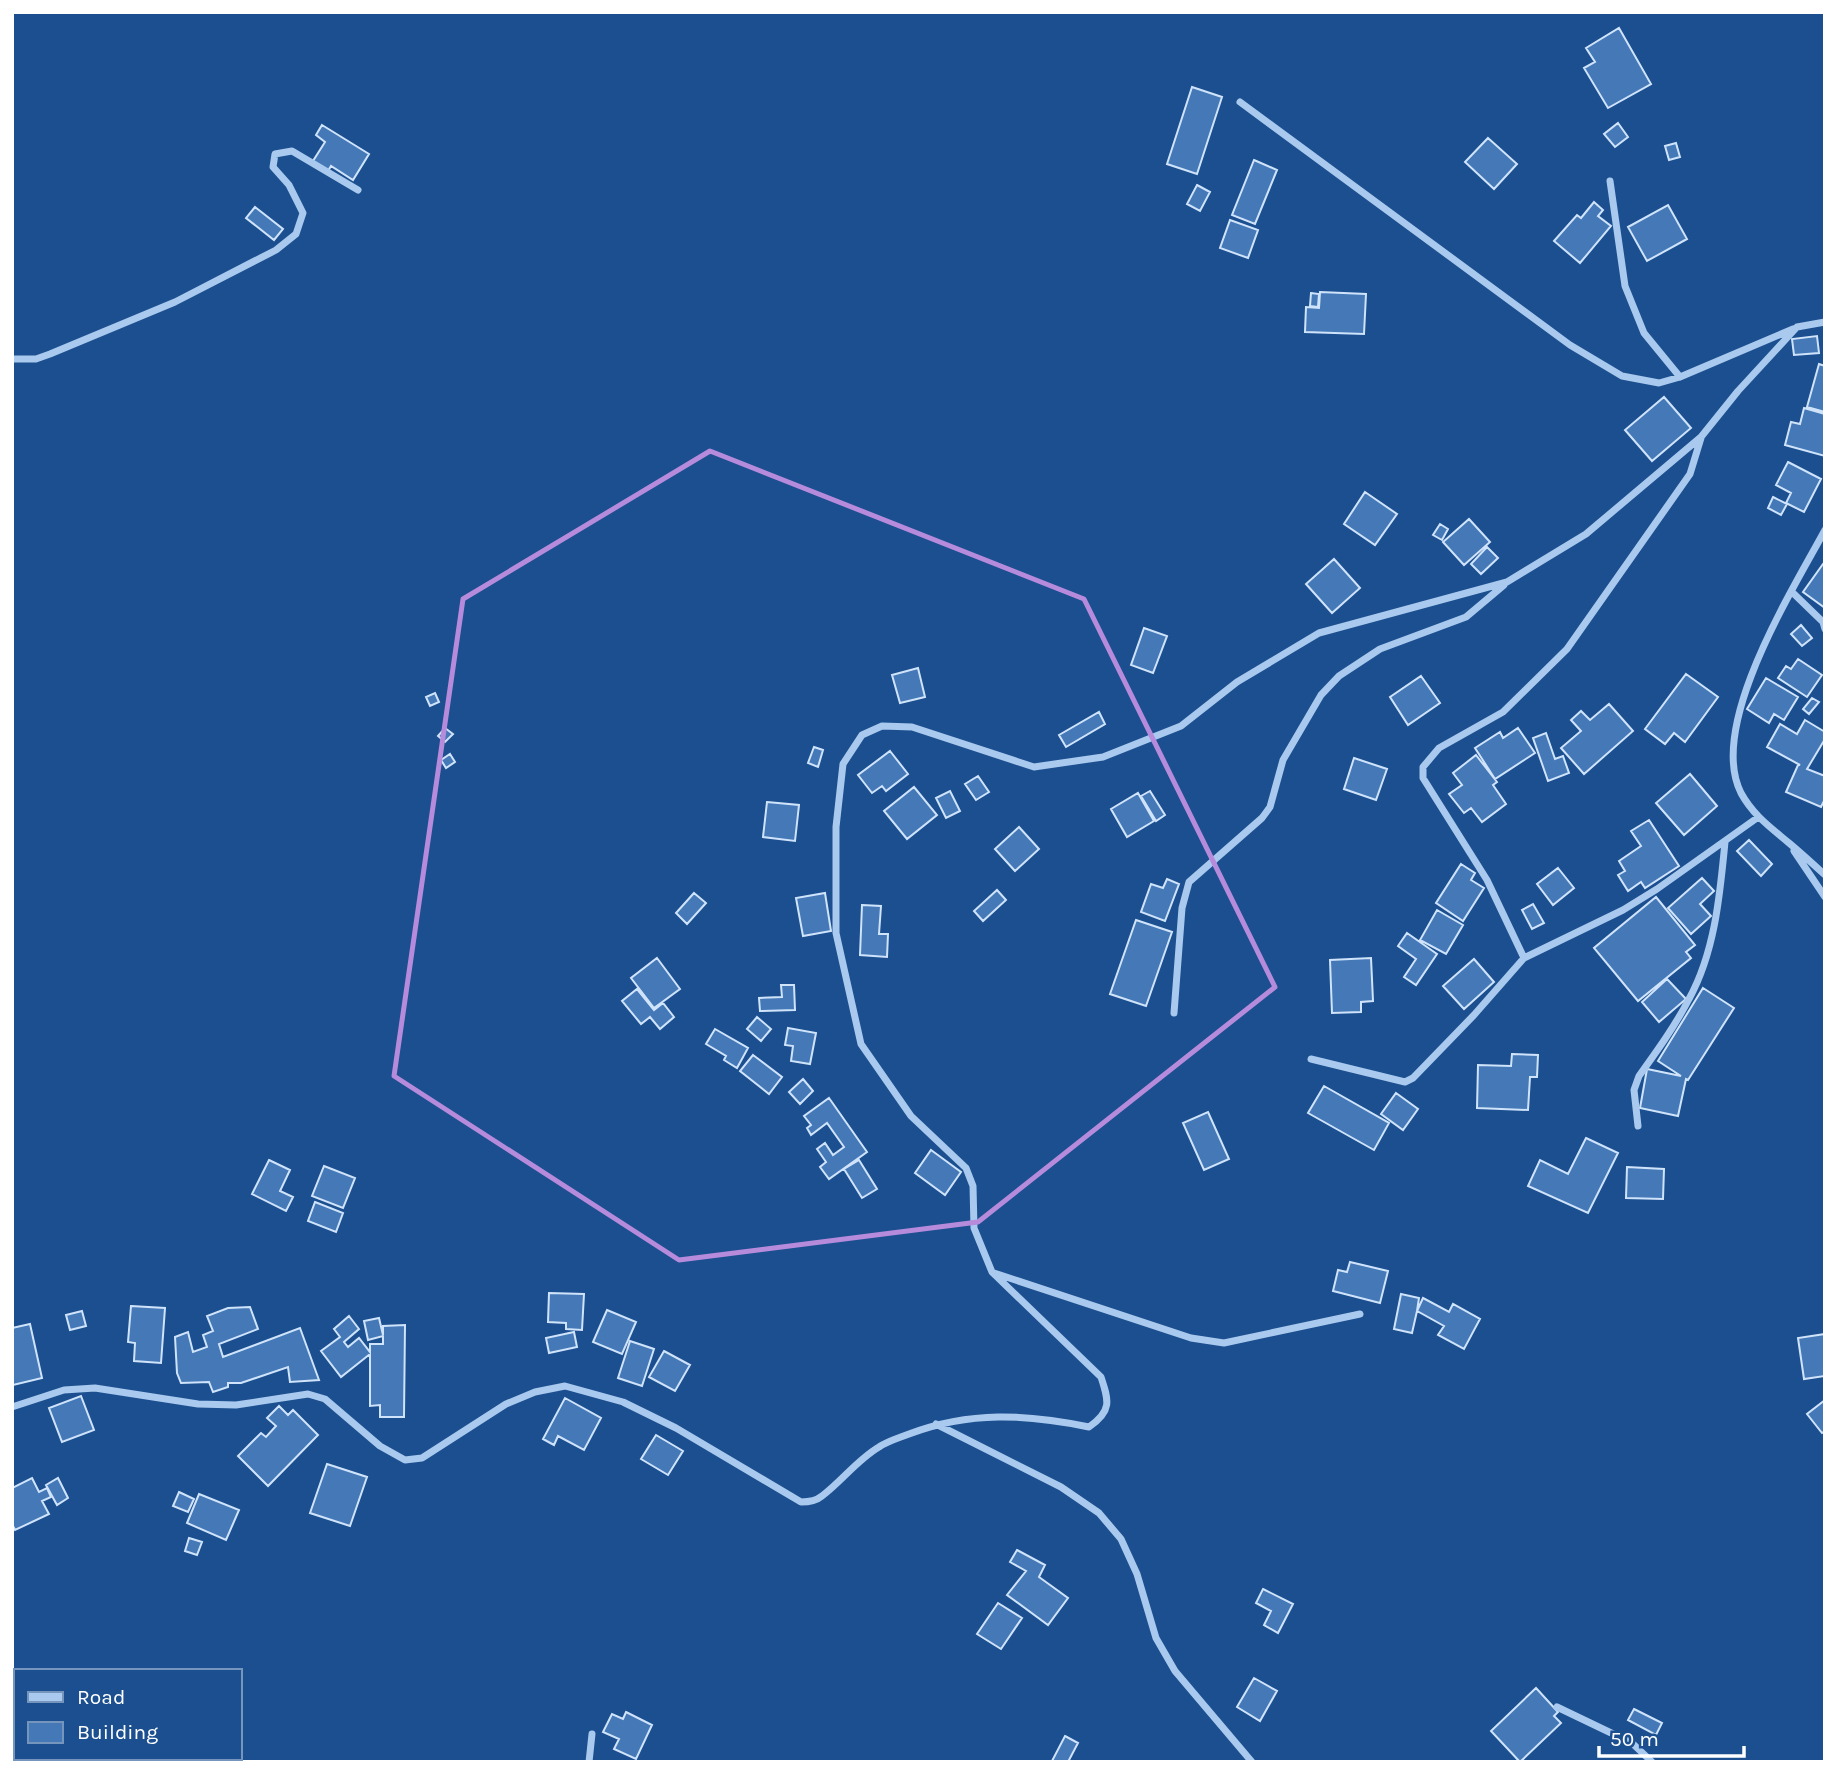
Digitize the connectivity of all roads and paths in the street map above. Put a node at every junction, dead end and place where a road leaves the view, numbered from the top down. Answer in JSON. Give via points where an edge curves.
{"nodes":[{"id":1,"x":1240,"y":102,"type":"dead end"},
{"id":2,"x":1609,"y":181,"type":"dead end"},
{"id":3,"x":358,"y":190,"type":"dead end"},
{"id":4,"x":1825,"y":322,"type":"edge"},
{"id":5,"x":1797,"y":327,"type":"junction"},
{"id":6,"x":12,"y":359,"type":"edge"},
{"id":7,"x":1680,"y":377,"type":"junction"},
{"id":8,"x":1701,"y":437,"type":"junction"},
{"id":9,"x":1825,"y":530,"type":"edge"},
{"id":10,"x":1507,"y":582,"type":"junction"},
{"id":11,"x":1792,"y":592,"type":"junction"},
{"id":12,"x":1825,"y":629,"type":"edge"},
{"id":13,"x":1757,"y":818,"type":"junction"},
{"id":14,"x":1725,"y":842,"type":"junction"},
{"id":15,"x":1789,"y":843,"type":"junction"},
{"id":16,"x":1825,"y":875,"type":"edge"},
{"id":17,"x":1825,"y":897,"type":"edge"},
{"id":18,"x":1524,"y":958,"type":"junction"},
{"id":19,"x":1174,"y":1013,"type":"dead end"},
{"id":20,"x":1311,"y":1059,"type":"dead end"},
{"id":21,"x":1638,"y":1126,"type":"dead end"},
{"id":22,"x":992,"y":1272,"type":"junction"},
{"id":23,"x":1360,"y":1314,"type":"dead end"},
{"id":24,"x":12,"y":1407,"type":"edge"},
{"id":25,"x":936,"y":1424,"type":"junction"},
{"id":26,"x":1557,"y":1707,"type":"dead end"},
{"id":27,"x":592,"y":1734,"type":"dead end"},
{"id":28,"x":589,"y":1762,"type":"edge"},
{"id":29,"x":1252,"y":1762,"type":"edge"},
{"id":30,"x":1652,"y":1762,"type":"edge"}],
"edges":[{"from":1,"to":7,"type":"street","via":[[1570,345],[1622,376],[1659,383]]},
{"from":2,"to":7,"type":"street","via":[[1625,286],[1644,333]]},
{"from":3,"to":6,"type":"street","via":[[292,151],[275,154],[273,167],[289,185],[303,213],[296,234],[276,250],[175,302],[50,354]]},
{"from":4,"to":5,"type":"street"},
{"from":5,"to":7,"type":"street"},
{"from":5,"to":8,"type":"street"},
{"from":8,"to":10,"type":"street","via":[[1586,534]]},
{"from":8,"to":18,"type":"street","via":[[1690,474],[1567,649],[1503,712],[1439,748],[1423,766],[1423,778],[1487,880]]},
{"from":9,"to":11,"type":"street"},
{"from":10,"to":19,"type":"street","via":[[1466,617],[1380,649],[1339,676],[1321,695],[1283,760],[1270,807],[1189,882],[1182,908]]},
{"from":10,"to":22,"type":"street","via":[[1319,633],[1237,682],[1181,726],[1103,757],[1034,767],[912,727],[882,726],[862,735],[843,764],[836,827],[836,933],[861,1044],[911,1116],[966,1168],[973,1186],[974,1228]]},
{"from":11,"to":12,"type":"street"},
{"from":11,"to":13,"type":"street","via":[[1738,710],[1734,769],[1740,791]]},
{"from":13,"to":14,"type":"street"},
{"from":13,"to":15,"type":"street"},
{"from":14,"to":18,"type":"street","via":[[1623,910]]},
{"from":14,"to":21,"type":"street","via":[[1720,902],[1710,942],[1690,997],[1636,1083]]},
{"from":15,"to":16,"type":"street"},
{"from":15,"to":17,"type":"street"},
{"from":18,"to":20,"type":"street","via":[[1405,1082]]},
{"from":22,"to":23,"type":"street","via":[[1191,1338],[1224,1343]]},
{"from":22,"to":25,"type":"street","via":[[1101,1377],[1108,1398],[1103,1417],[1089,1427],[1045,1418],[978,1417]]},
{"from":24,"to":25,"type":"street","via":[[64,1390],[95,1388],[198,1404],[236,1405],[308,1394],[325,1399],[380,1446],[405,1460],[422,1458],[506,1404],[565,1386],[623,1402],[802,1502],[821,1497],[881,1445]]},
{"from":25,"to":29,"type":"street","via":[[1061,1487],[1099,1513],[1121,1539],[1156,1638],[1175,1671]]},
{"from":26,"to":30,"type":"street","via":[[1632,1744]]},
{"from":27,"to":28,"type":"street"}]}
